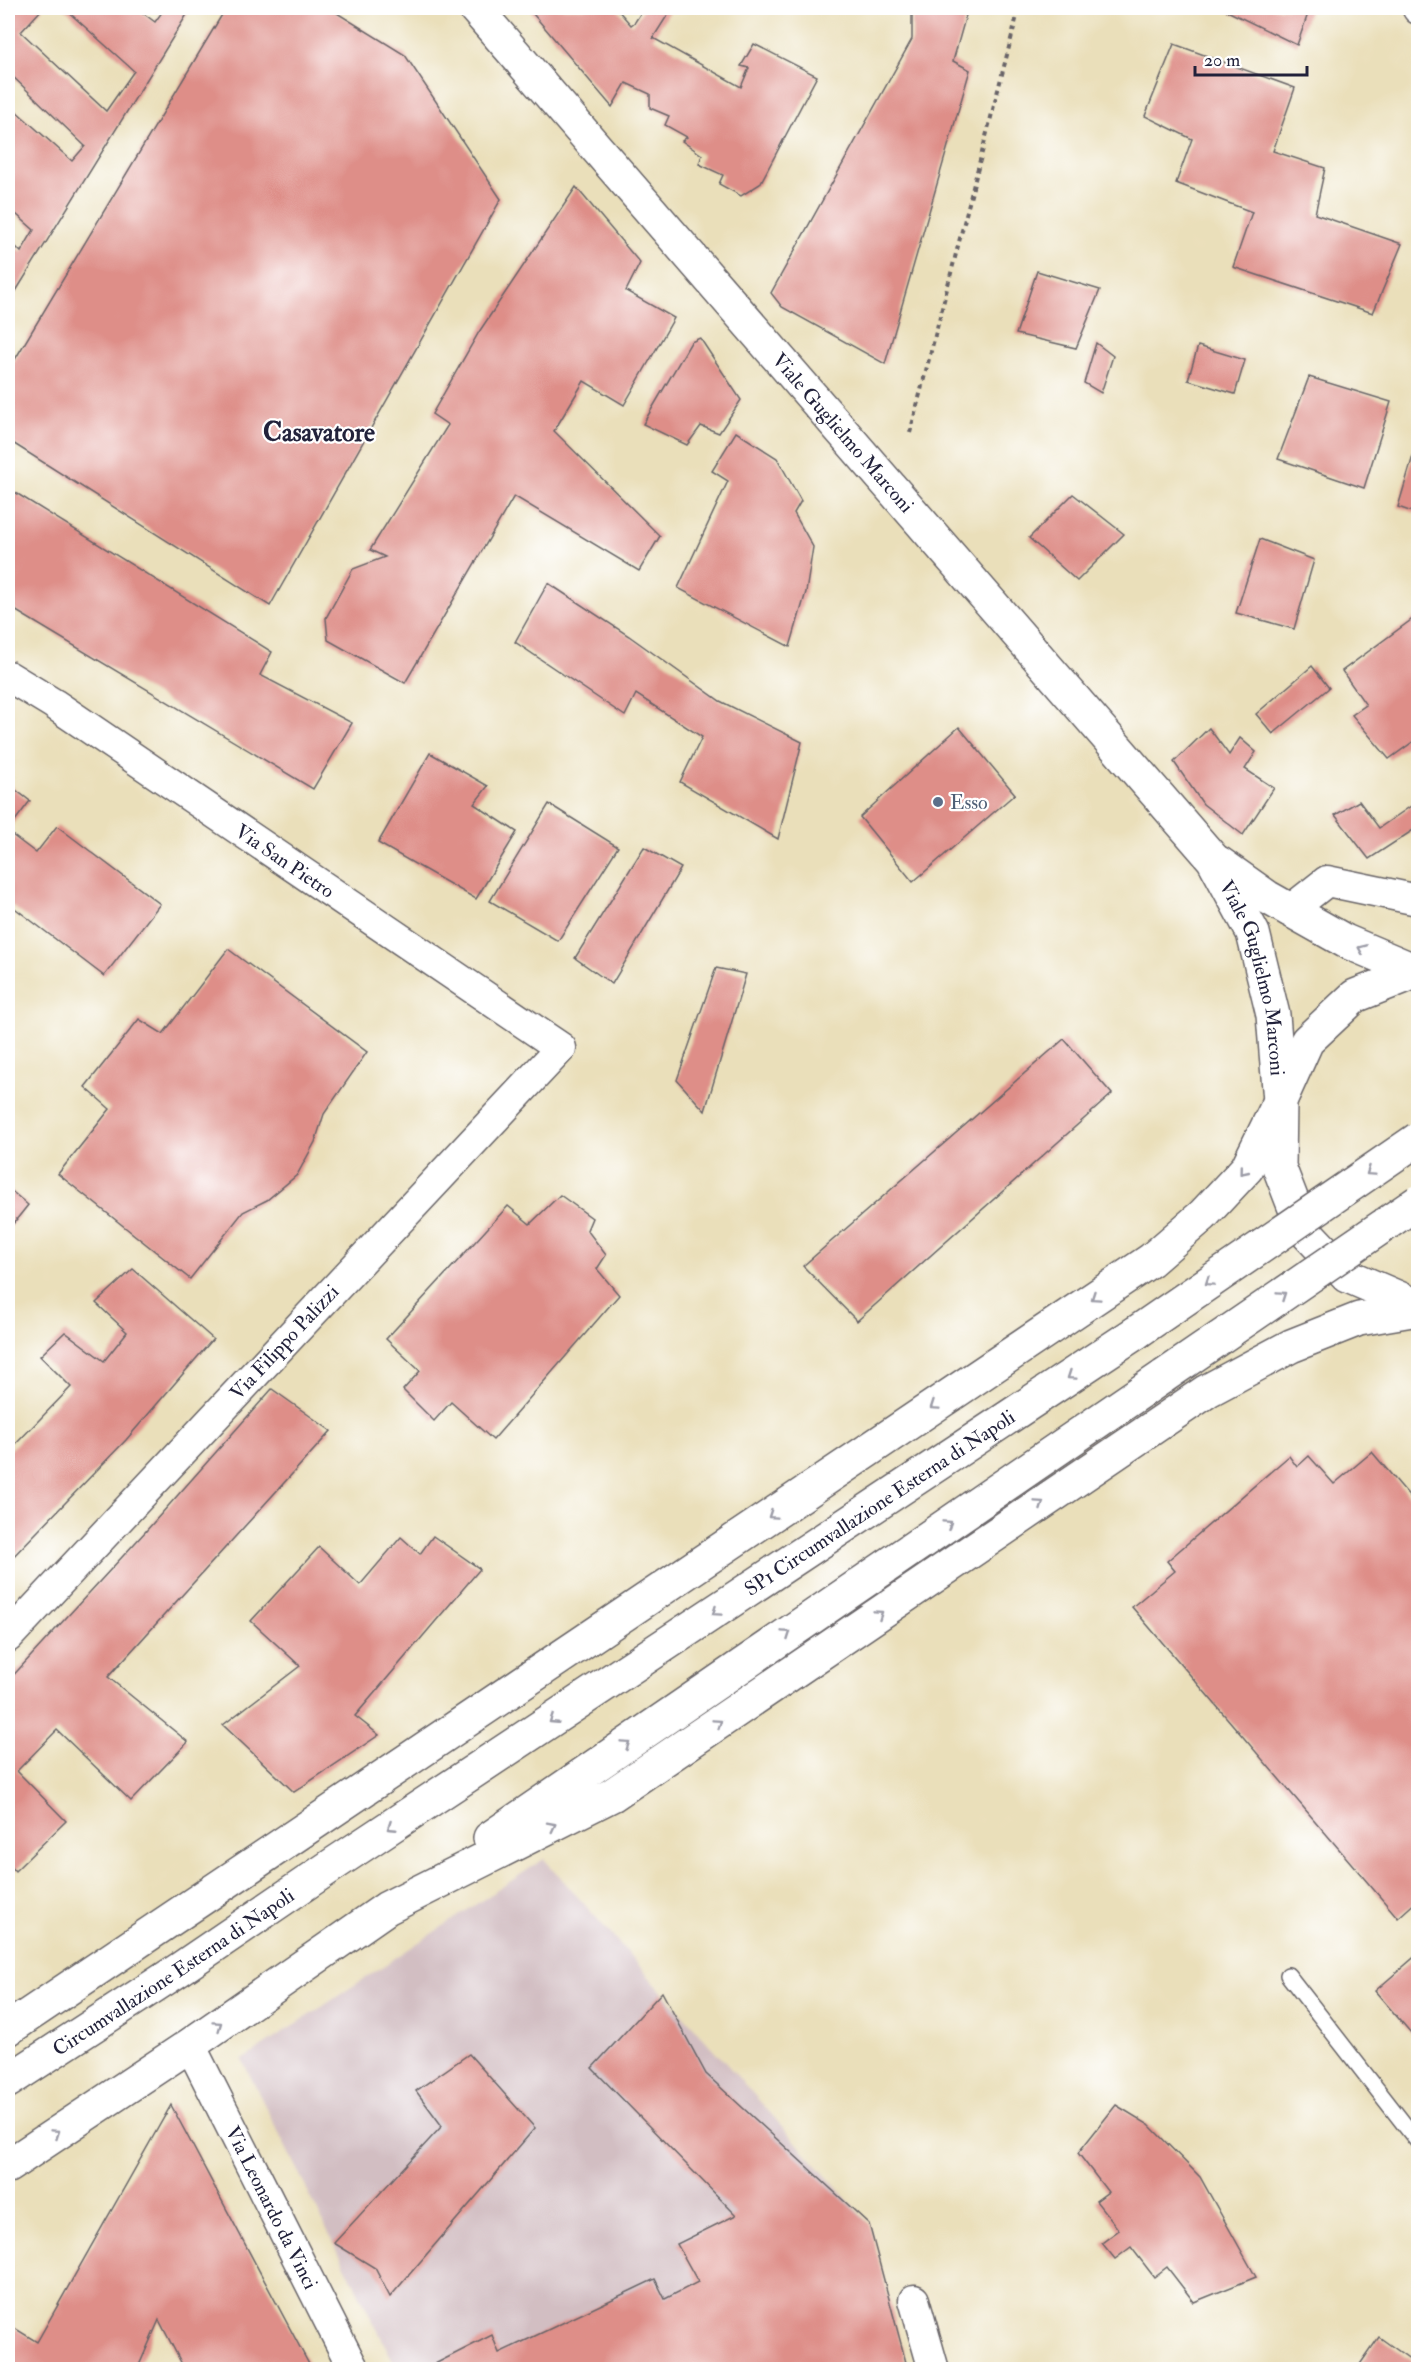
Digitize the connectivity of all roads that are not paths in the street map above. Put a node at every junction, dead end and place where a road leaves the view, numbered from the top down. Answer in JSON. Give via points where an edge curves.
{"nodes":[{"id":1,"x":475,"y":8,"type":"edge"},
{"id":2,"x":8,"y":676,"type":"edge"},
{"id":3,"x":1213,"y":859,"type":"junction"},
{"id":4,"x":1419,"y":900,"type":"edge"},
{"id":5,"x":1289,"y":910,"type":"junction"},
{"id":6,"x":1418,"y":972,"type":"edge"},
{"id":7,"x":561,"y":1048,"type":"joint"},
{"id":8,"x":1280,"y":1101,"type":"junction"},
{"id":9,"x":1419,"y":1138,"type":"edge"},
{"id":10,"x":1419,"y":1202,"type":"edge"},
{"id":11,"x":1419,"y":1304,"type":"edge"},
{"id":12,"x":1419,"y":1309,"type":"edge"},
{"id":13,"x":8,"y":1636,"type":"edge"},
{"id":14,"x":337,"y":1862,"type":"joint"},
{"id":15,"x":387,"y":1908,"type":"junction"},
{"id":16,"x":1288,"y":1975,"type":"dead end"},
{"id":17,"x":8,"y":2029,"type":"edge"},
{"id":18,"x":189,"y":2045,"type":"junction"},
{"id":19,"x":8,"y":2081,"type":"edge"},
{"id":20,"x":1419,"y":2142,"type":"edge"},
{"id":21,"x":8,"y":2166,"type":"edge"},
{"id":22,"x":914,"y":2300,"type":"dead end"},
{"id":23,"x":354,"y":2370,"type":"edge"},
{"id":24,"x":934,"y":2370,"type":"edge"}],
"edges":[{"from":1,"to":3,"type":"main road","name":"Viale Guglielmo Marconi"},
{"from":2,"to":7,"type":"street","name":"Via San Pietro"},
{"from":3,"to":5,"type":"main road","name":"Viale Guglielmo Marconi"},
{"from":3,"to":8,"type":"main road","name":"Viale Guglielmo Marconi","via":[[1252,933],[1273,1015]]},
{"from":4,"to":5,"type":"street","via":[[1327,881]]},
{"from":6,"to":5,"type":"main road","name":"Viale Guglielmo Marconi","one_way":true,"via":[[1345,941]]},
{"from":6,"to":8,"type":"main road","via":[[1355,996],[1307,1041]]},
{"from":7,"to":13,"type":"street","name":"Via Filippo Palizzi"},
{"from":8,"to":11,"type":"main road","name":"Viale Guglielmo Marconi","via":[[1279,1167],[1303,1229],[1348,1276]]},
{"from":8,"to":17,"type":"main road","one_way":true,"via":[[1247,1168],[1203,1215],[1151,1260]]},
{"from":9,"to":14,"type":"main road","name":"SP1 Circumvallazione Esterna di Napoli","one_way":true,"bridge":true,"via":[[1137,1332]]},
{"from":15,"to":10,"type":"main road","one_way":true,"bridge":true},
{"from":15,"to":12,"type":"main road","one_way":true,"via":[[612,1796],[1207,1391],[1291,1346],[1359,1319]]},
{"from":14,"to":19,"type":"main road","name":"Circumvallazione Esterna di Napoli"},
{"from":18,"to":15,"type":"main road","one_way":true},
{"from":16,"to":20,"type":"lane"},
{"from":21,"to":18,"type":"main road","one_way":true},
{"from":18,"to":23,"type":"street","name":"Via Leonardo da Vinci"},
{"from":22,"to":24,"type":"street"}]}
